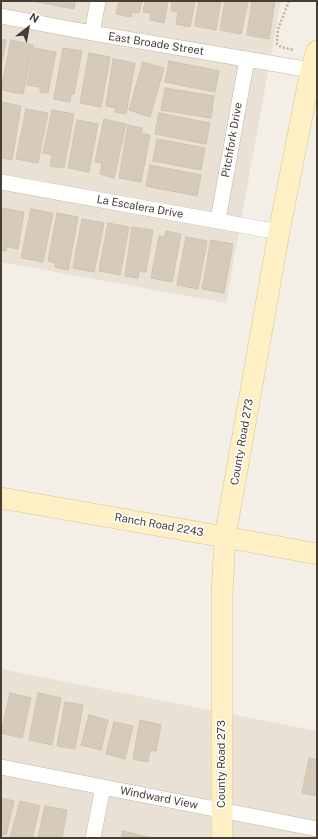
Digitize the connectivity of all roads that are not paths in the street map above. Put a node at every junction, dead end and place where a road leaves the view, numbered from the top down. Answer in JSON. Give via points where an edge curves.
{"nodes":[{"id":1,"x":98,"y":1,"type":"edge"},
{"id":2,"x":1,"y":16,"type":"edge"},
{"id":3,"x":92,"y":34,"type":"junction"},
{"id":4,"x":246,"y":59,"type":"junction"},
{"id":5,"x":314,"y":61,"type":"edge"},
{"id":6,"x":1,"y":182,"type":"edge"},
{"id":7,"x":218,"y":220,"type":"junction"},
{"id":8,"x":279,"y":232,"type":"junction"},
{"id":9,"x":1,"y":498,"type":"edge"},
{"id":10,"x":225,"y":537,"type":"junction"},
{"id":11,"x":317,"y":554,"type":"edge"},
{"id":12,"x":1,"y":767,"type":"edge"},
{"id":13,"x":103,"y":787,"type":"junction"},
{"id":14,"x":222,"y":810,"type":"junction"},
{"id":15,"x":317,"y":829,"type":"edge"},
{"id":16,"x":93,"y":838,"type":"edge"},
{"id":17,"x":222,"y":838,"type":"edge"}],
"edges":[{"from":1,"to":3,"type":"street"},
{"from":2,"to":3,"type":"street","name":"East Broade Street"},
{"from":3,"to":4,"type":"street","name":"East Broade Street"},
{"from":4,"to":5,"type":"street","name":"East Broade Street"},
{"from":4,"to":7,"type":"street","name":"Pitchfork Drive"},
{"from":5,"to":8,"type":"street","name":"County Road 273"},
{"from":6,"to":7,"type":"street","name":"La Escalera Drive"},
{"from":7,"to":8,"type":"street","name":"La Escalera Drive"},
{"from":8,"to":10,"type":"street","name":"County Road 273"},
{"from":9,"to":10,"type":"street","name":"Ranch Road 2243"},
{"from":10,"to":11,"type":"street","name":"Ranch Road 2243"},
{"from":10,"to":14,"type":"street","name":"County Road 273","via":[[222,593]]},
{"from":12,"to":13,"type":"street","name":"Windward View"},
{"from":13,"to":14,"type":"street","name":"Windward View"},
{"from":13,"to":16,"type":"street"},
{"from":14,"to":15,"type":"street","name":"Windward View"},
{"from":14,"to":17,"type":"street","name":"County Road 273"}]}
